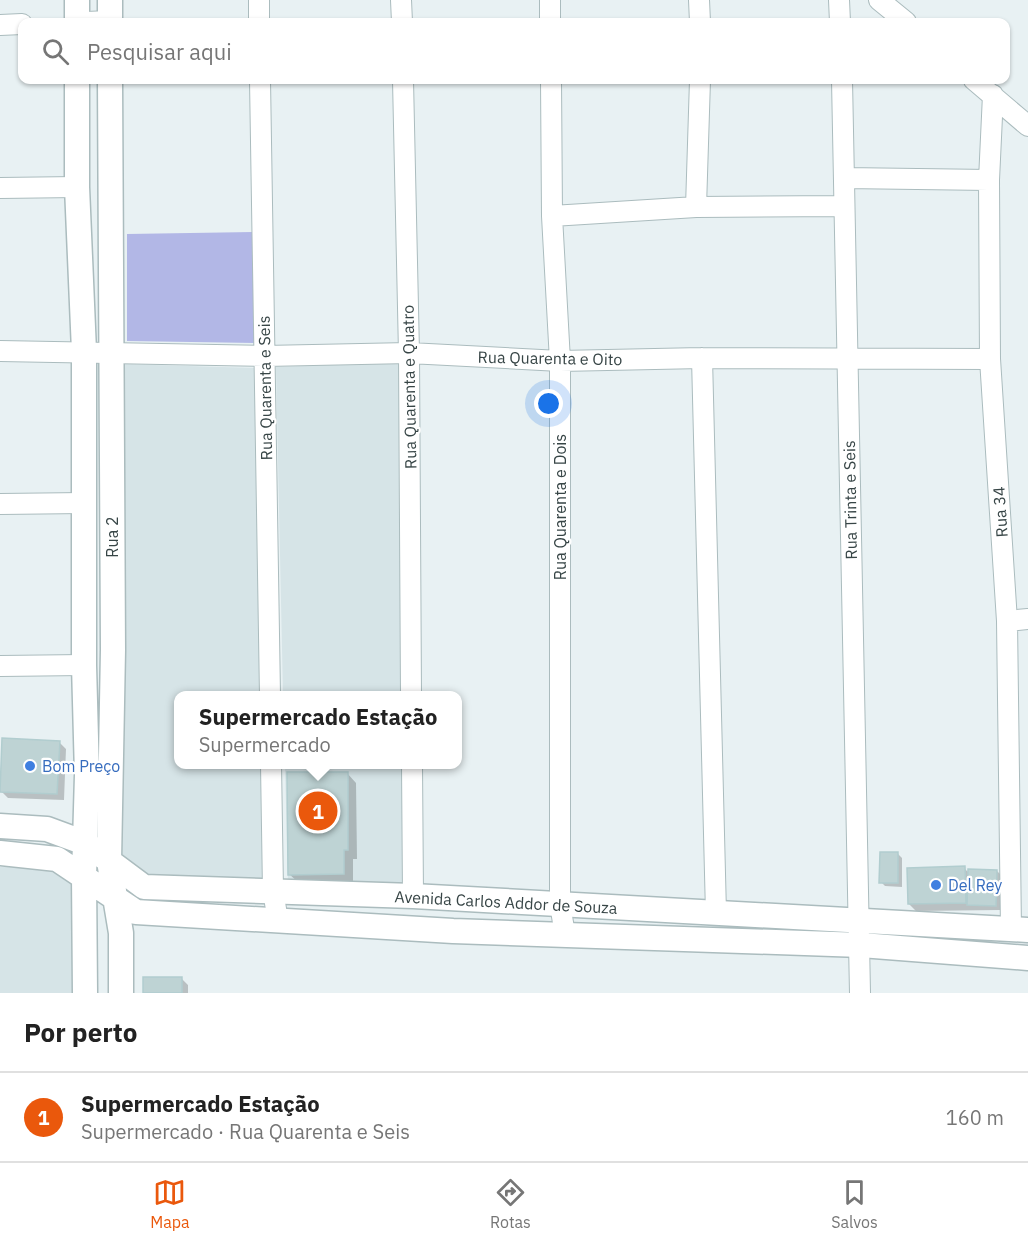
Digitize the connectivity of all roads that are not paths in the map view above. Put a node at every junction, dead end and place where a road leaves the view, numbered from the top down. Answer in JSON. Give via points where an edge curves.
{"nodes":[{"id":1,"x":77,"y":0,"type":"edge"},
{"id":2,"x":259,"y":0,"type":"edge"},
{"id":3,"x":401,"y":0,"type":"edge"},
{"id":4,"x":549,"y":0,"type":"edge"},
{"id":5,"x":699,"y":0,"type":"edge"},
{"id":6,"x":839,"y":0,"type":"edge"},
{"id":7,"x":879,"y":0,"type":"edge"},
{"id":8,"x":77,"y":18,"type":"edge"},
{"id":9,"x":259,"y":18,"type":"edge"},
{"id":10,"x":402,"y":18,"type":"edge"},
{"id":11,"x":550,"y":18,"type":"edge"},
{"id":12,"x":700,"y":18,"type":"edge"},
{"id":13,"x":840,"y":18,"type":"edge"},
{"id":14,"x":901,"y":18,"type":"edge"},
{"id":15,"x":18,"y":24,"type":"edge"},
{"id":16,"x":0,"y":25,"type":"edge"},
{"id":17,"x":77,"y":84,"type":"edge"},
{"id":18,"x":110,"y":84,"type":"edge"},
{"id":19,"x":260,"y":84,"type":"edge"},
{"id":20,"x":403,"y":84,"type":"edge"},
{"id":21,"x":551,"y":84,"type":"edge"},
{"id":22,"x":700,"y":84,"type":"edge"},
{"id":23,"x":842,"y":84,"type":"edge"},
{"id":24,"x":980,"y":84,"type":"edge"},
{"id":25,"x":993,"y":95,"type":"junction"},
{"id":26,"x":1028,"y":126,"type":"edge"},
{"id":27,"x":845,"y":178,"type":"junction"},
{"id":28,"x":989,"y":180,"type":"junction"},
{"id":29,"x":76,"y":187,"type":"junction"},
{"id":30,"x":0,"y":188,"type":"edge"},
{"id":31,"x":844,"y":206,"type":"junction"},
{"id":32,"x":696,"y":207,"type":"junction"},
{"id":33,"x":552,"y":216,"type":"junction"},
{"id":34,"x":0,"y":351,"type":"edge"},
{"id":35,"x":84,"y":351,"type":"junction"},
{"id":36,"x":110,"y":351,"type":"junction"},
{"id":37,"x":409,"y":353,"type":"junction"},
{"id":38,"x":265,"y":356,"type":"junction"},
{"id":39,"x":702,"y":358,"type":"junction"},
{"id":40,"x":990,"y":359,"type":"junction"},
{"id":41,"x":847,"y":360,"type":"junction"},
{"id":42,"x":560,"y":361,"type":"junction"},
{"id":43,"x":84,"y":503,"type":"junction"},
{"id":44,"x":0,"y":504,"type":"edge"},
{"id":45,"x":1028,"y":620,"type":"edge"},
{"id":46,"x":1007,"y":621,"type":"junction"},
{"id":47,"x":84,"y":665,"type":"junction"},
{"id":48,"x":0,"y":666,"type":"edge"},
{"id":49,"x":270,"y":691,"type":"edge"},
{"id":50,"x":411,"y":691,"type":"edge"},
{"id":51,"x":271,"y":769,"type":"edge"},
{"id":52,"x":412,"y":769,"type":"edge"},
{"id":53,"x":0,"y":826,"type":"edge"},
{"id":54,"x":85,"y":843,"type":"junction"},
{"id":55,"x":0,"y":853,"type":"edge"},
{"id":56,"x":109,"y":861,"type":"junction"},
{"id":57,"x":84,"y":876,"type":"junction"},
{"id":58,"x":273,"y":891,"type":"junction"},
{"id":59,"x":113,"y":895,"type":"junction"},
{"id":60,"x":413,"y":896,"type":"junction"},
{"id":61,"x":560,"y":904,"type":"junction"},
{"id":62,"x":716,"y":914,"type":"junction"},
{"id":63,"x":278,"y":921,"type":"junction"},
{"id":64,"x":860,"y":921,"type":"junction"},
{"id":65,"x":1019,"y":930,"type":"edge"},
{"id":66,"x":565,"y":935,"type":"junction"},
{"id":67,"x":861,"y":945,"type":"junction"},
{"id":68,"x":1028,"y":958,"type":"edge"},
{"id":69,"x":85,"y":993,"type":"edge"},
{"id":70,"x":121,"y":993,"type":"edge"},
{"id":71,"x":860,"y":993,"type":"edge"}],
"edges":[{"from":1,"to":8,"type":"street"},
{"from":2,"to":9,"type":"street"},
{"from":3,"to":10,"type":"street"},
{"from":4,"to":11,"type":"street"},
{"from":5,"to":12,"type":"street"},
{"from":6,"to":13,"type":"street"},
{"from":7,"to":14,"type":"street"},
{"from":15,"to":16,"type":"street"},
{"from":17,"to":29,"type":"street","name":"Rua 2"},
{"from":18,"to":36,"type":"street","name":"Rua 2"},
{"from":19,"to":38,"type":"street","name":"Rua Quarenta e Seis"},
{"from":20,"to":37,"type":"street","name":"Rua Quarenta e Quatro"},
{"from":21,"to":33,"type":"street","name":"Rua Quarenta e Dois"},
{"from":22,"to":32,"type":"street"},
{"from":23,"to":27,"type":"street","name":"Rua Trinta e Seis"},
{"from":24,"to":25,"type":"street"},
{"from":25,"to":26,"type":"street"},
{"from":25,"to":28,"type":"street","name":"Rua 34"},
{"from":27,"to":28,"type":"street"},
{"from":27,"to":31,"type":"street","name":"Rua Trinta e Seis"},
{"from":28,"to":40,"type":"street","name":"Rua 34"},
{"from":29,"to":30,"type":"street"},
{"from":29,"to":35,"type":"street","name":"Rua 2"},
{"from":31,"to":32,"type":"street"},
{"from":31,"to":41,"type":"street","name":"Rua Trinta e Seis"},
{"from":32,"to":33,"type":"street"},
{"from":33,"to":42,"type":"street","name":"Rua Quarenta e Dois"},
{"from":34,"to":35,"type":"street","name":"Rua Quarenta e Oito"},
{"from":35,"to":36,"type":"street","name":"Rua Quarenta e Oito"},
{"from":35,"to":43,"type":"street","name":"Rua 2"},
{"from":36,"to":38,"type":"street","name":"Rua Quarenta e Oito"},
{"from":36,"to":56,"type":"street","name":"Rua 2","via":[[113,650]]},
{"from":37,"to":38,"type":"street","name":"Rua Quarenta e Oito"},
{"from":37,"to":42,"type":"street","name":"Rua Quarenta e Oito"},
{"from":37,"to":50,"type":"street","name":"Rua Quarenta e Quatro"},
{"from":38,"to":49,"type":"street","name":"Rua Quarenta e Seis"},
{"from":39,"to":41,"type":"street","name":"Rua Quarenta e Oito"},
{"from":39,"to":42,"type":"street","name":"Rua Quarenta e Oito"},
{"from":39,"to":62,"type":"street"},
{"from":40,"to":41,"type":"street","name":"Rua Quarenta e Oito"},
{"from":40,"to":46,"type":"street","name":"Rua 34"},
{"from":41,"to":64,"type":"street","name":"Rua Trinta e Seis"},
{"from":42,"to":61,"type":"street","name":"Rua Quarenta e Dois"},
{"from":43,"to":44,"type":"street"},
{"from":43,"to":47,"type":"street","name":"Rua 2"},
{"from":45,"to":46,"type":"street"},
{"from":46,"to":65,"type":"street","name":"Rua 34"},
{"from":47,"to":48,"type":"street"},
{"from":47,"to":54,"type":"street","name":"Rua 2"},
{"from":51,"to":58,"type":"street"},
{"from":52,"to":60,"type":"street"},
{"from":53,"to":54,"type":"street","name":"Avenida Carlos Addor de Souza","via":[[47,829]]},
{"from":54,"to":56,"type":"street","name":"Avenida Carlos Addor de Souza"},
{"from":54,"to":57,"type":"street","name":"Rua 2"},
{"from":55,"to":57,"type":"street","name":"Avenida Carlos Addor de Souza","via":[[57,859]]},
{"from":56,"to":58,"type":"street","name":"Avenida Carlos Addor de Souza","via":[[144,887]]},
{"from":56,"to":59,"type":"street","name":"Rua 2"},
{"from":57,"to":59,"type":"street","name":"Avenida Carlos Addor de Souza"},
{"from":57,"to":69,"type":"street","name":"Rua 2"},
{"from":58,"to":60,"type":"street","name":"Avenida Carlos Addor de Souza"},
{"from":58,"to":63,"type":"street"},
{"from":59,"to":63,"type":"street","name":"Avenida Carlos Addor de Souza","via":[[136,912]]},
{"from":59,"to":70,"type":"street","name":"Rua 2","via":[[121,933]]},
{"from":60,"to":61,"type":"street","name":"Avenida Carlos Addor de Souza"},
{"from":61,"to":62,"type":"street","name":"Avenida Carlos Addor de Souza"},
{"from":61,"to":66,"type":"street","name":"Rua Quarenta e Dois"},
{"from":62,"to":64,"type":"street","name":"Avenida Carlos Addor de Souza"},
{"from":63,"to":66,"type":"street","name":"Avenida Carlos Addor de Souza"},
{"from":64,"to":65,"type":"street","name":"Avenida Carlos Addor de Souza"},
{"from":64,"to":67,"type":"street","name":"Rua Trinta e Seis"},
{"from":66,"to":67,"type":"street","name":"Avenida Carlos Addor de Souza"},
{"from":67,"to":68,"type":"street","name":"Avenida Carlos Addor de Souza"},
{"from":67,"to":71,"type":"street","name":"Rua Trinta e Seis"}]}
